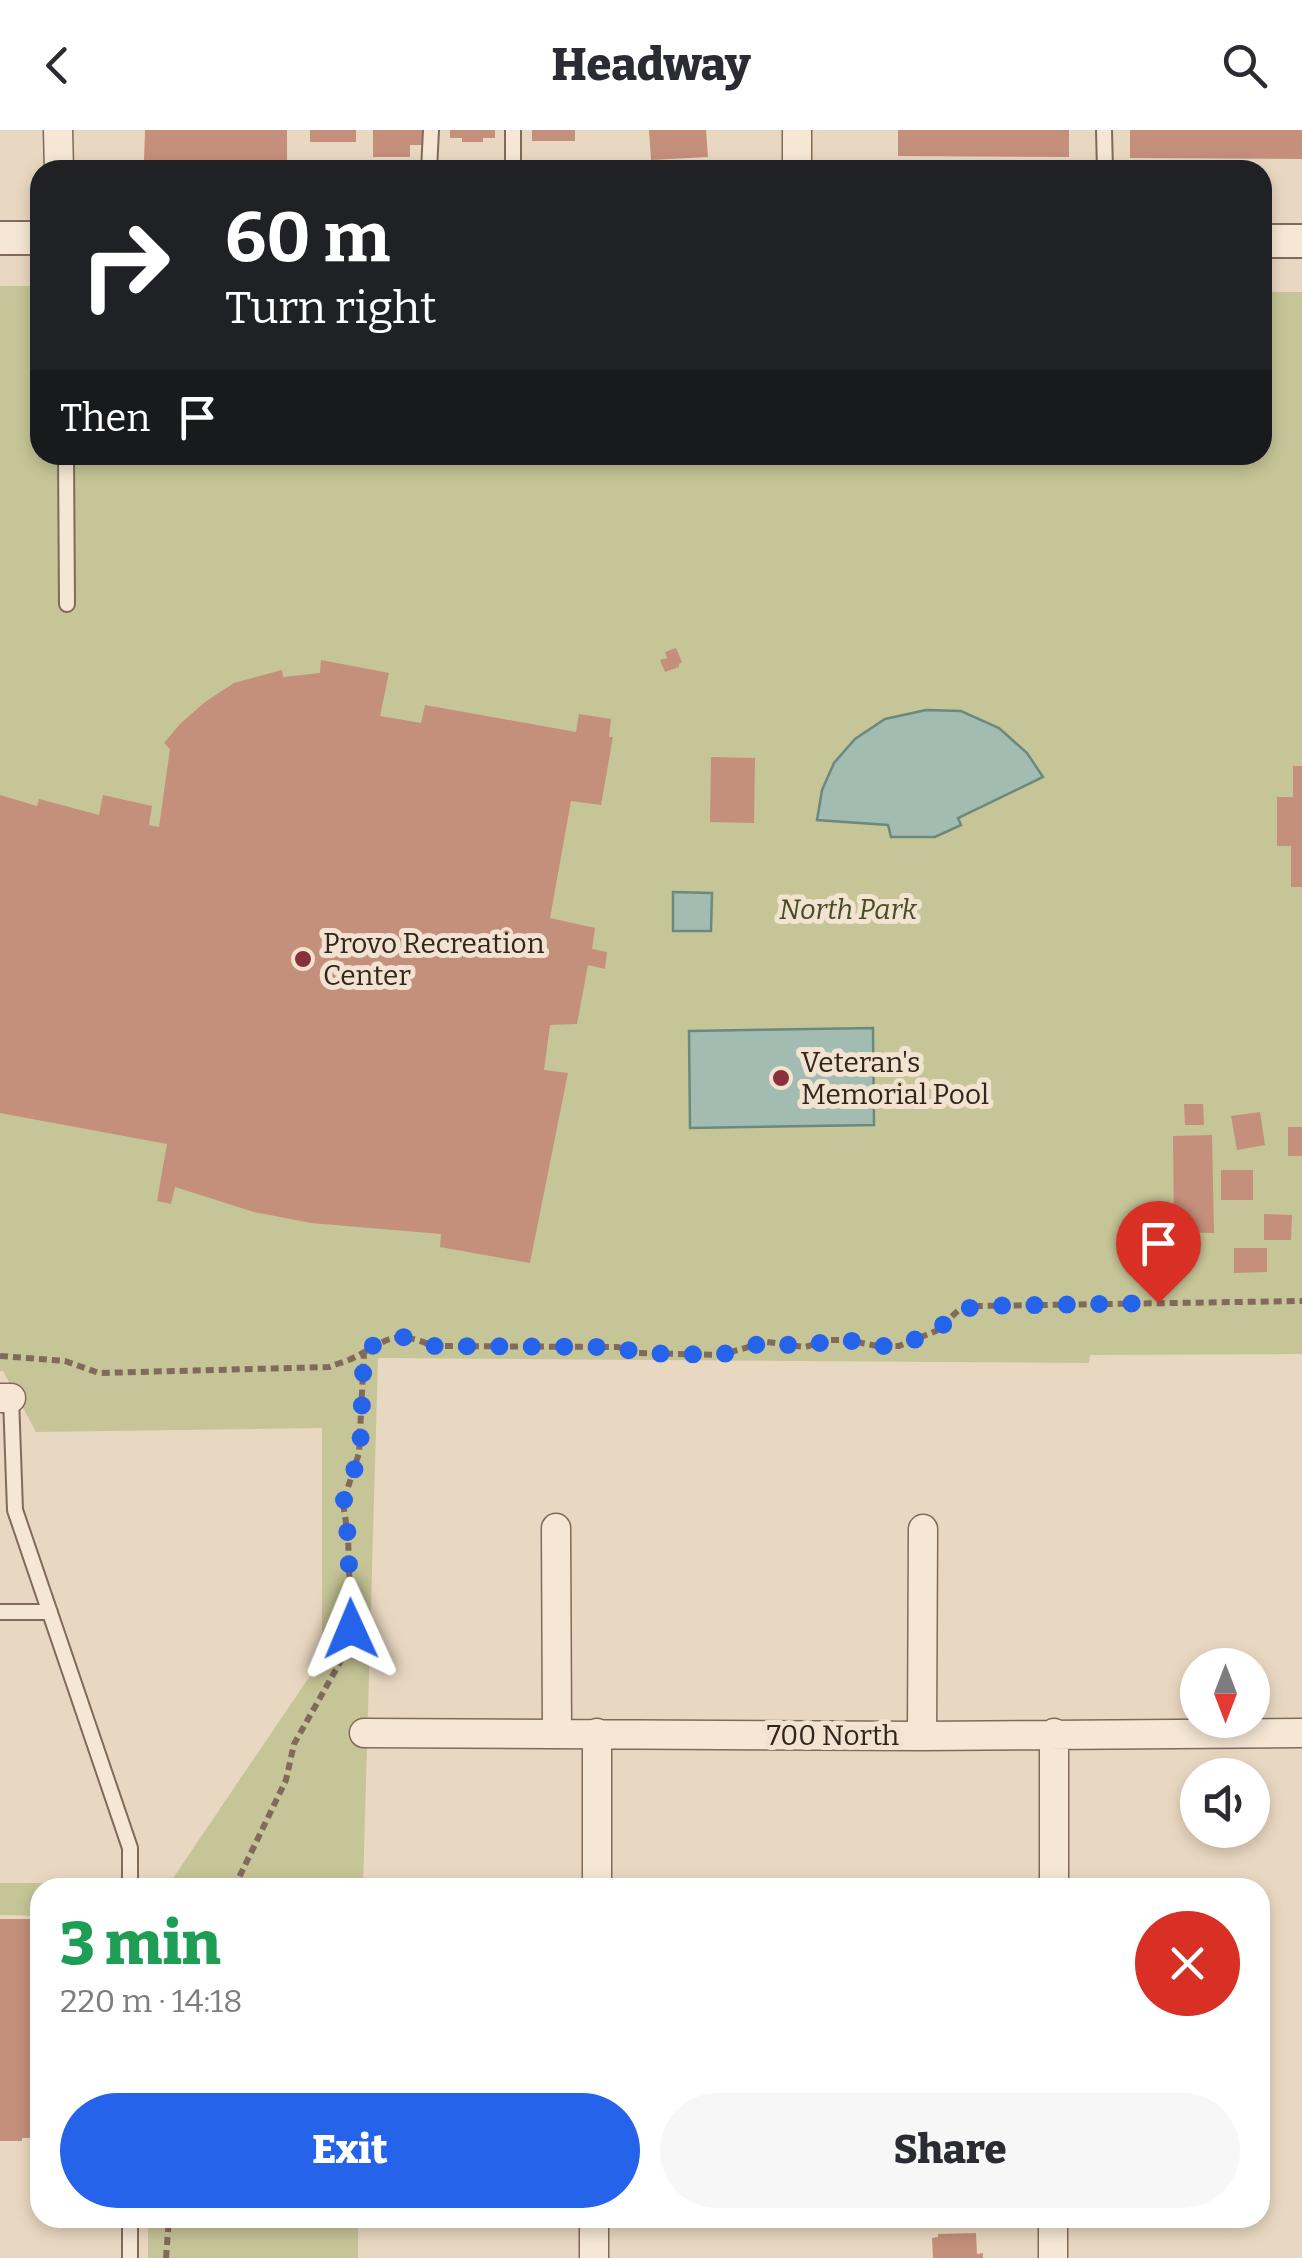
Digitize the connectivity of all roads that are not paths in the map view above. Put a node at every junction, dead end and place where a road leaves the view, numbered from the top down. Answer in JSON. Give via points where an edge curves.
{"nodes":[{"id":1,"x":58,"y":130,"type":"edge"},
{"id":2,"x":431,"y":130,"type":"edge"},
{"id":3,"x":513,"y":130,"type":"edge"},
{"id":4,"x":797,"y":130,"type":"edge"},
{"id":5,"x":1104,"y":130,"type":"edge"},
{"id":6,"x":59,"y":160,"type":"edge"},
{"id":7,"x":430,"y":160,"type":"edge"},
{"id":8,"x":513,"y":160,"type":"edge"},
{"id":9,"x":797,"y":160,"type":"edge"},
{"id":10,"x":1105,"y":160,"type":"edge"},
{"id":11,"x":0,"y":238,"type":"edge"},
{"id":12,"x":30,"y":238,"type":"edge"},
{"id":13,"x":1302,"y":241,"type":"edge"},
{"id":14,"x":1272,"y":242,"type":"edge"},
{"id":15,"x":66,"y":465,"type":"edge"},
{"id":16,"x":68,"y":604,"type":"dead end"},
{"id":17,"x":5,"y":1398,"type":"edge"},
{"id":18,"x":556,"y":1528,"type":"dead end"},
{"id":19,"x":923,"y":1529,"type":"dead end"},
{"id":20,"x":0,"y":1612,"type":"edge"},
{"id":21,"x":50,"y":1612,"type":"junction"},
{"id":22,"x":364,"y":1734,"type":"dead end"},
{"id":23,"x":557,"y":1734,"type":"junction"},
{"id":24,"x":597,"y":1734,"type":"junction"},
{"id":25,"x":1054,"y":1734,"type":"junction"},
{"id":26,"x":1302,"y":1734,"type":"edge"},
{"id":27,"x":922,"y":1736,"type":"junction"},
{"id":28,"x":130,"y":1878,"type":"edge"},
{"id":29,"x":596,"y":1878,"type":"edge"},
{"id":30,"x":1054,"y":1878,"type":"edge"},
{"id":31,"x":130,"y":2228,"type":"edge"},
{"id":32,"x":594,"y":2228,"type":"edge"},
{"id":33,"x":1053,"y":2228,"type":"edge"},
{"id":34,"x":130,"y":2258,"type":"edge"},
{"id":35,"x":594,"y":2258,"type":"edge"},
{"id":36,"x":1053,"y":2258,"type":"edge"}],
"edges":[{"from":1,"to":6,"type":"street"},
{"from":2,"to":7,"type":"lane"},
{"from":3,"to":8,"type":"lane"},
{"from":4,"to":9,"type":"street"},
{"from":5,"to":10,"type":"lane"},
{"from":11,"to":12,"type":"street"},
{"from":13,"to":14,"type":"street"},
{"from":15,"to":16,"type":"lane"},
{"from":17,"to":21,"type":"lane","via":[[16,1510]]},
{"from":18,"to":23,"type":"street"},
{"from":19,"to":27,"type":"street"},
{"from":20,"to":21,"type":"lane"},
{"from":21,"to":28,"type":"lane","via":[[130,1848]]},
{"from":22,"to":23,"type":"street","name":"700 North"},
{"from":23,"to":24,"type":"street","name":"700 North"},
{"from":24,"to":27,"type":"street","name":"700 North"},
{"from":24,"to":29,"type":"street"},
{"from":25,"to":26,"type":"street","name":"700 North"},
{"from":25,"to":27,"type":"street","name":"700 North"},
{"from":25,"to":30,"type":"street"},
{"from":31,"to":34,"type":"lane"},
{"from":32,"to":35,"type":"street"},
{"from":33,"to":36,"type":"street"}]}
